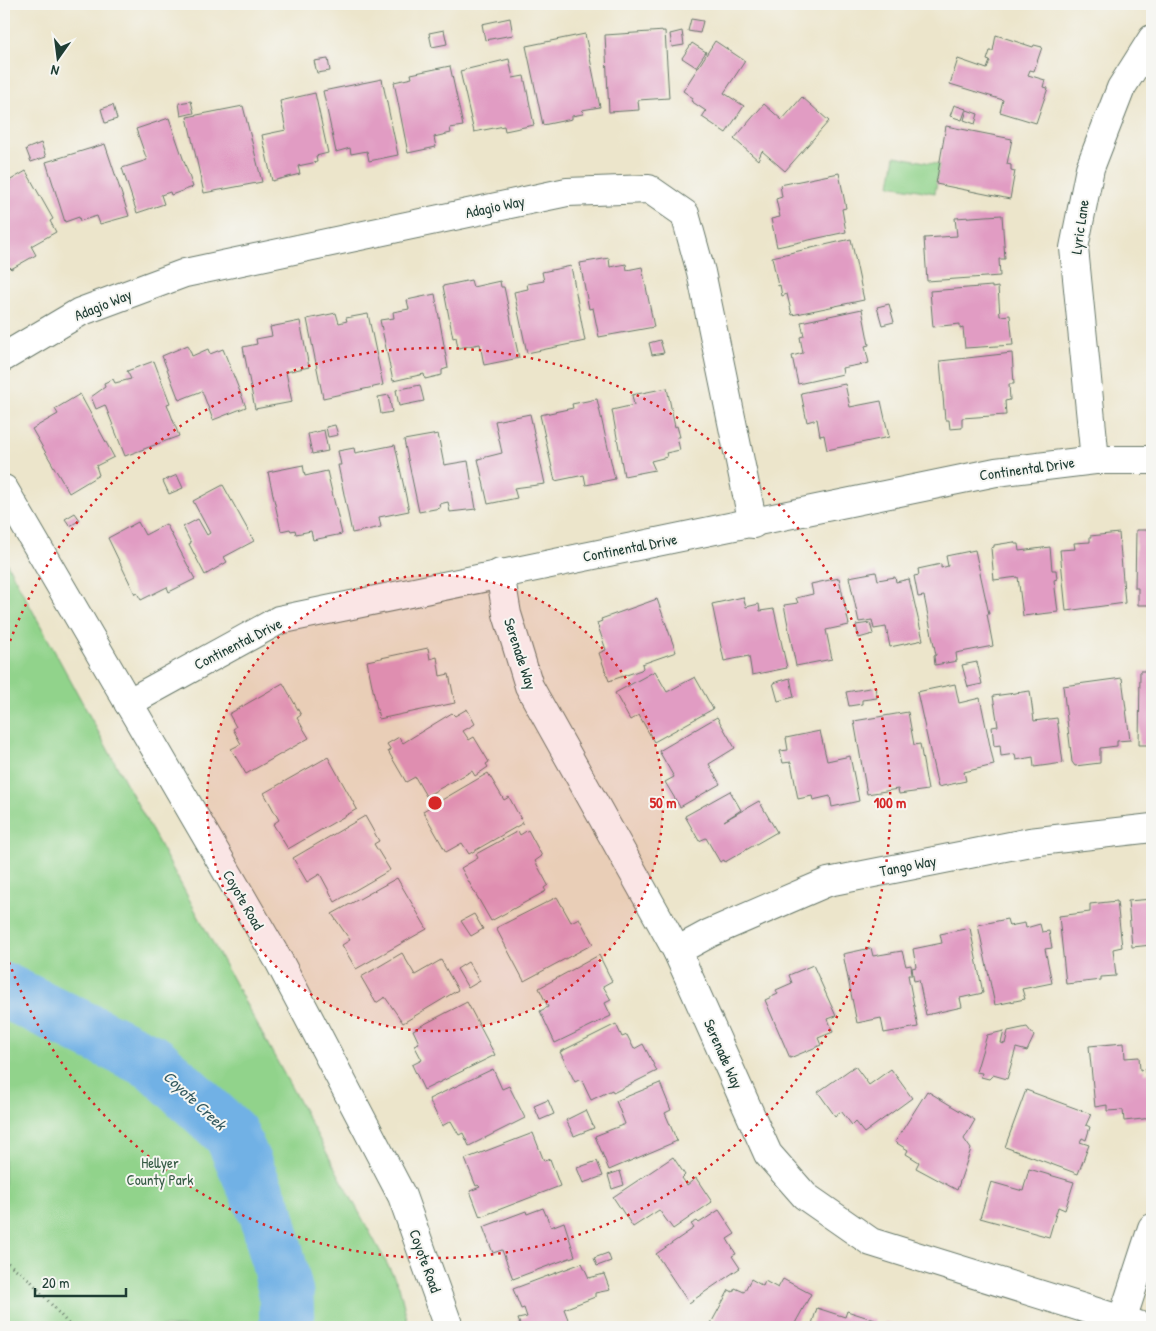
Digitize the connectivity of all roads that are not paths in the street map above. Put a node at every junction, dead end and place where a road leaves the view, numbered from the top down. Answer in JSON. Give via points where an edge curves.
{"nodes":[{"id":1,"x":1152,"y":39,"type":"edge"},
{"id":2,"x":4,"y":357,"type":"edge"},
{"id":3,"x":1095,"y":460,"type":"junction"},
{"id":4,"x":1152,"y":460,"type":"edge"},
{"id":5,"x":4,"y":489,"type":"edge"},
{"id":6,"x":753,"y":524,"type":"junction"},
{"id":7,"x":500,"y":573,"type":"junction"},
{"id":8,"x":128,"y":703,"type":"junction"},
{"id":9,"x":1152,"y":828,"type":"edge"},
{"id":10,"x":677,"y":951,"type":"junction"},
{"id":11,"x":1152,"y":1228,"type":"edge"},
{"id":12,"x":1133,"y":1324,"type":"edge"},
{"id":13,"x":449,"y":1327,"type":"edge"}],
"edges":[{"from":1,"to":3,"type":"street","name":"Lyric Lane","via":[[1121,88],[1090,168],[1074,248]]},
{"from":2,"to":6,"type":"street","name":"Adagio Way","via":[[80,312],[185,273],[567,192],[649,189],[685,214],[702,272]]},
{"from":3,"to":4,"type":"street","name":"Continental Drive"},
{"from":3,"to":6,"type":"street","name":"Continental Drive","via":[[996,472]]},
{"from":5,"to":8,"type":"street","name":"Coyote Road"},
{"from":6,"to":7,"type":"street","name":"Continental Drive"},
{"from":7,"to":8,"type":"street","name":"Continental Drive","via":[[279,620]]},
{"from":7,"to":10,"type":"street","name":"Serenade Way","via":[[507,614],[529,686]]},
{"from":8,"to":13,"type":"street","name":"Coyote Road","via":[[280,963],[402,1196]]},
{"from":9,"to":10,"type":"street","name":"Tango Way","via":[[1030,842],[828,882],[710,933]]},
{"from":10,"to":12,"type":"street","name":"Serenade Way","via":[[768,1154],[805,1196],[871,1242]]},
{"from":11,"to":12,"type":"street"}]}
